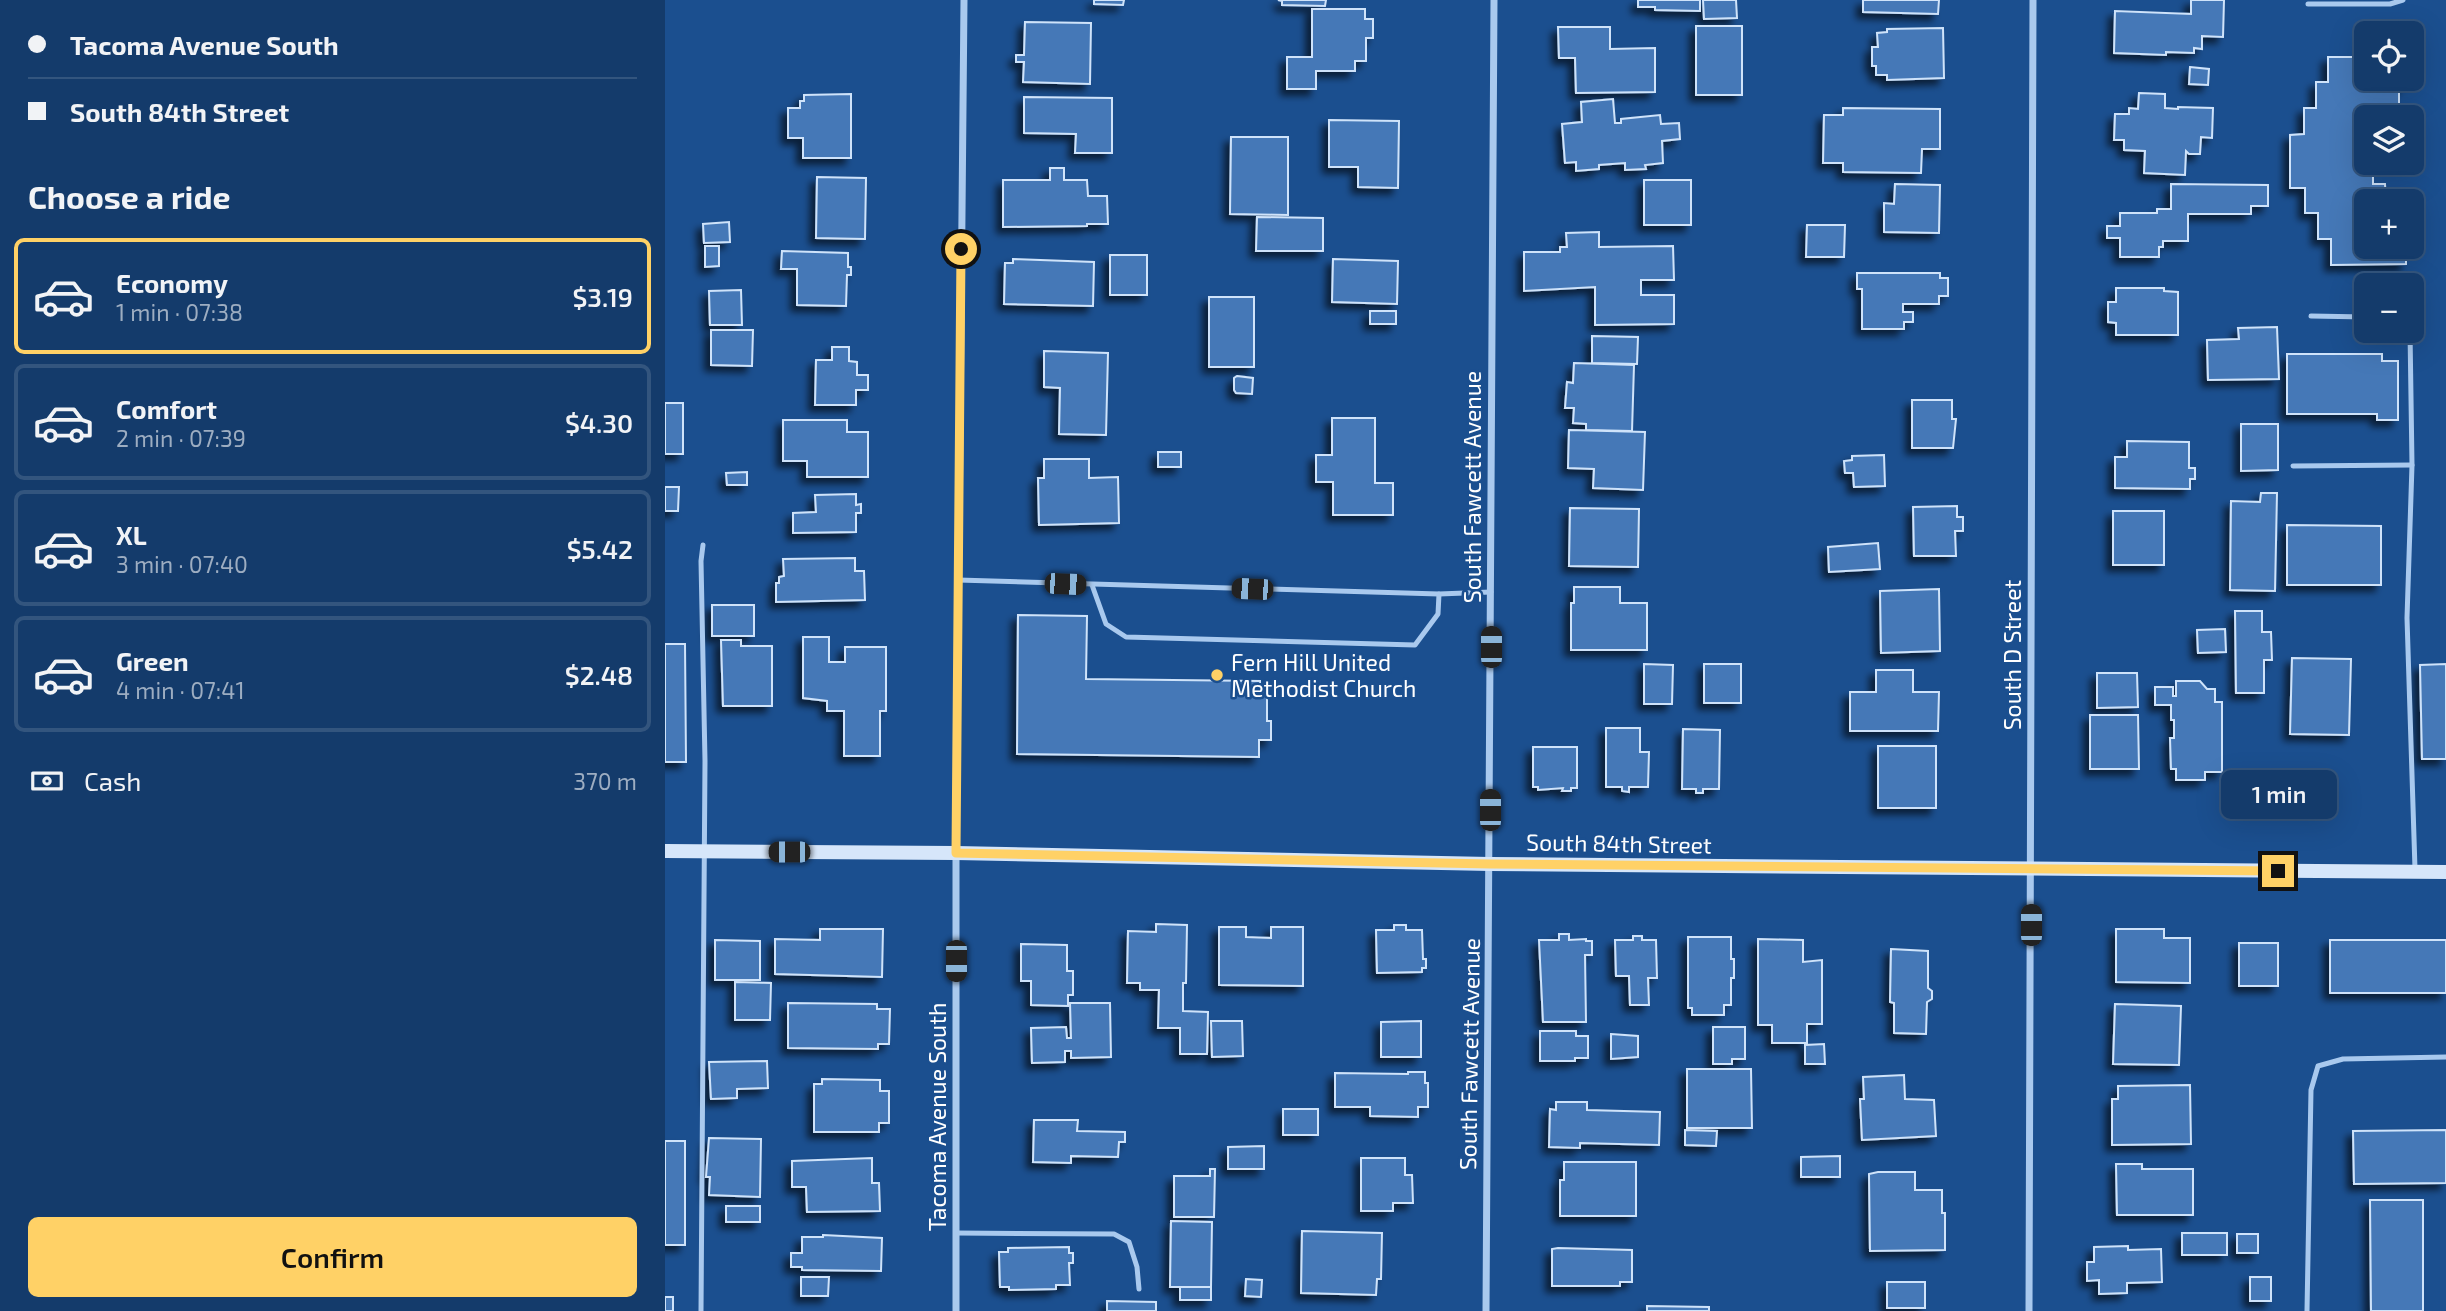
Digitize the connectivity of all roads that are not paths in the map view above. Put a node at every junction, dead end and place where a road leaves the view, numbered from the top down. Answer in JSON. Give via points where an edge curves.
{"nodes":[{"id":1,"x":964,"y":0,"type":"edge"},
{"id":2,"x":1494,"y":0,"type":"edge"},
{"id":3,"x":2033,"y":0,"type":"edge"},
{"id":4,"x":2403,"y":0,"type":"edge"},
{"id":5,"x":2308,"y":4,"type":"dead end"},
{"id":6,"x":2311,"y":316,"type":"dead end"},
{"id":7,"x":2354,"y":317,"type":"edge"},
{"id":8,"x":2410,"y":343,"type":"edge"},
{"id":9,"x":2411,"y":465,"type":"junction"},
{"id":10,"x":2293,"y":466,"type":"dead end"},
{"id":11,"x":703,"y":545,"type":"dead end"},
{"id":12,"x":958,"y":580,"type":"junction"},
{"id":13,"x":1092,"y":585,"type":"junction"},
{"id":14,"x":1491,"y":592,"type":"junction"},
{"id":15,"x":1439,"y":593,"type":"junction"},
{"id":16,"x":665,"y":851,"type":"edge"},
{"id":17,"x":705,"y":851,"type":"junction"},
{"id":18,"x":956,"y":853,"type":"junction"},
{"id":19,"x":1490,"y":864,"type":"junction"},
{"id":20,"x":2031,"y":870,"type":"junction"},
{"id":21,"x":2415,"y":872,"type":"junction"},
{"id":22,"x":2446,"y":872,"type":"edge"},
{"id":23,"x":2446,"y":1057,"type":"edge"},
{"id":24,"x":956,"y":1233,"type":"junction"},
{"id":25,"x":1139,"y":1289,"type":"dead end"},
{"id":26,"x":701,"y":1311,"type":"edge"},
{"id":27,"x":956,"y":1311,"type":"edge"},
{"id":28,"x":1486,"y":1311,"type":"edge"},
{"id":29,"x":2029,"y":1311,"type":"edge"},
{"id":30,"x":2307,"y":1311,"type":"edge"}],
"edges":[{"from":1,"to":12,"type":"street","name":"Tacoma Avenue South"},
{"from":2,"to":14,"type":"street","name":"South Fawcett Avenue"},
{"from":3,"to":20,"type":"street","name":"South D Street"},
{"from":4,"to":5,"type":"lane"},
{"from":6,"to":7,"type":"lane"},
{"from":8,"to":9,"type":"lane"},
{"from":9,"to":10,"type":"lane"},
{"from":9,"to":21,"type":"lane","via":[[2407,618]]},
{"from":11,"to":17,"type":"lane"},
{"from":12,"to":13,"type":"lane"},
{"from":12,"to":18,"type":"street","name":"Tacoma Avenue South"},
{"from":13,"to":15,"type":"lane"},
{"from":13,"to":15,"type":"lane","via":[[1106,624],[1126,637],[1415,645],[1438,614]]},
{"from":14,"to":15,"type":"lane"},
{"from":14,"to":19,"type":"street","name":"South Fawcett Avenue"},
{"from":16,"to":17,"type":"main road","name":"South 84th Street"},
{"from":17,"to":18,"type":"main road","name":"South 84th Street"},
{"from":17,"to":26,"type":"lane"},
{"from":18,"to":19,"type":"main road","name":"South 84th Street"},
{"from":18,"to":24,"type":"street","name":"Tacoma Avenue South"},
{"from":19,"to":20,"type":"main road","name":"South 84th Street"},
{"from":19,"to":28,"type":"street","name":"South Fawcett Avenue"},
{"from":20,"to":21,"type":"main road","name":"South 84th Street"},
{"from":20,"to":29,"type":"street","name":"South D Street"},
{"from":21,"to":22,"type":"main road","name":"South 84th Street"},
{"from":23,"to":30,"type":"lane","via":[[2343,1059],[2318,1066],[2311,1090]]},
{"from":24,"to":25,"type":"lane","via":[[1114,1234],[1129,1242]]},
{"from":24,"to":27,"type":"street","name":"Tacoma Avenue South"}]}
